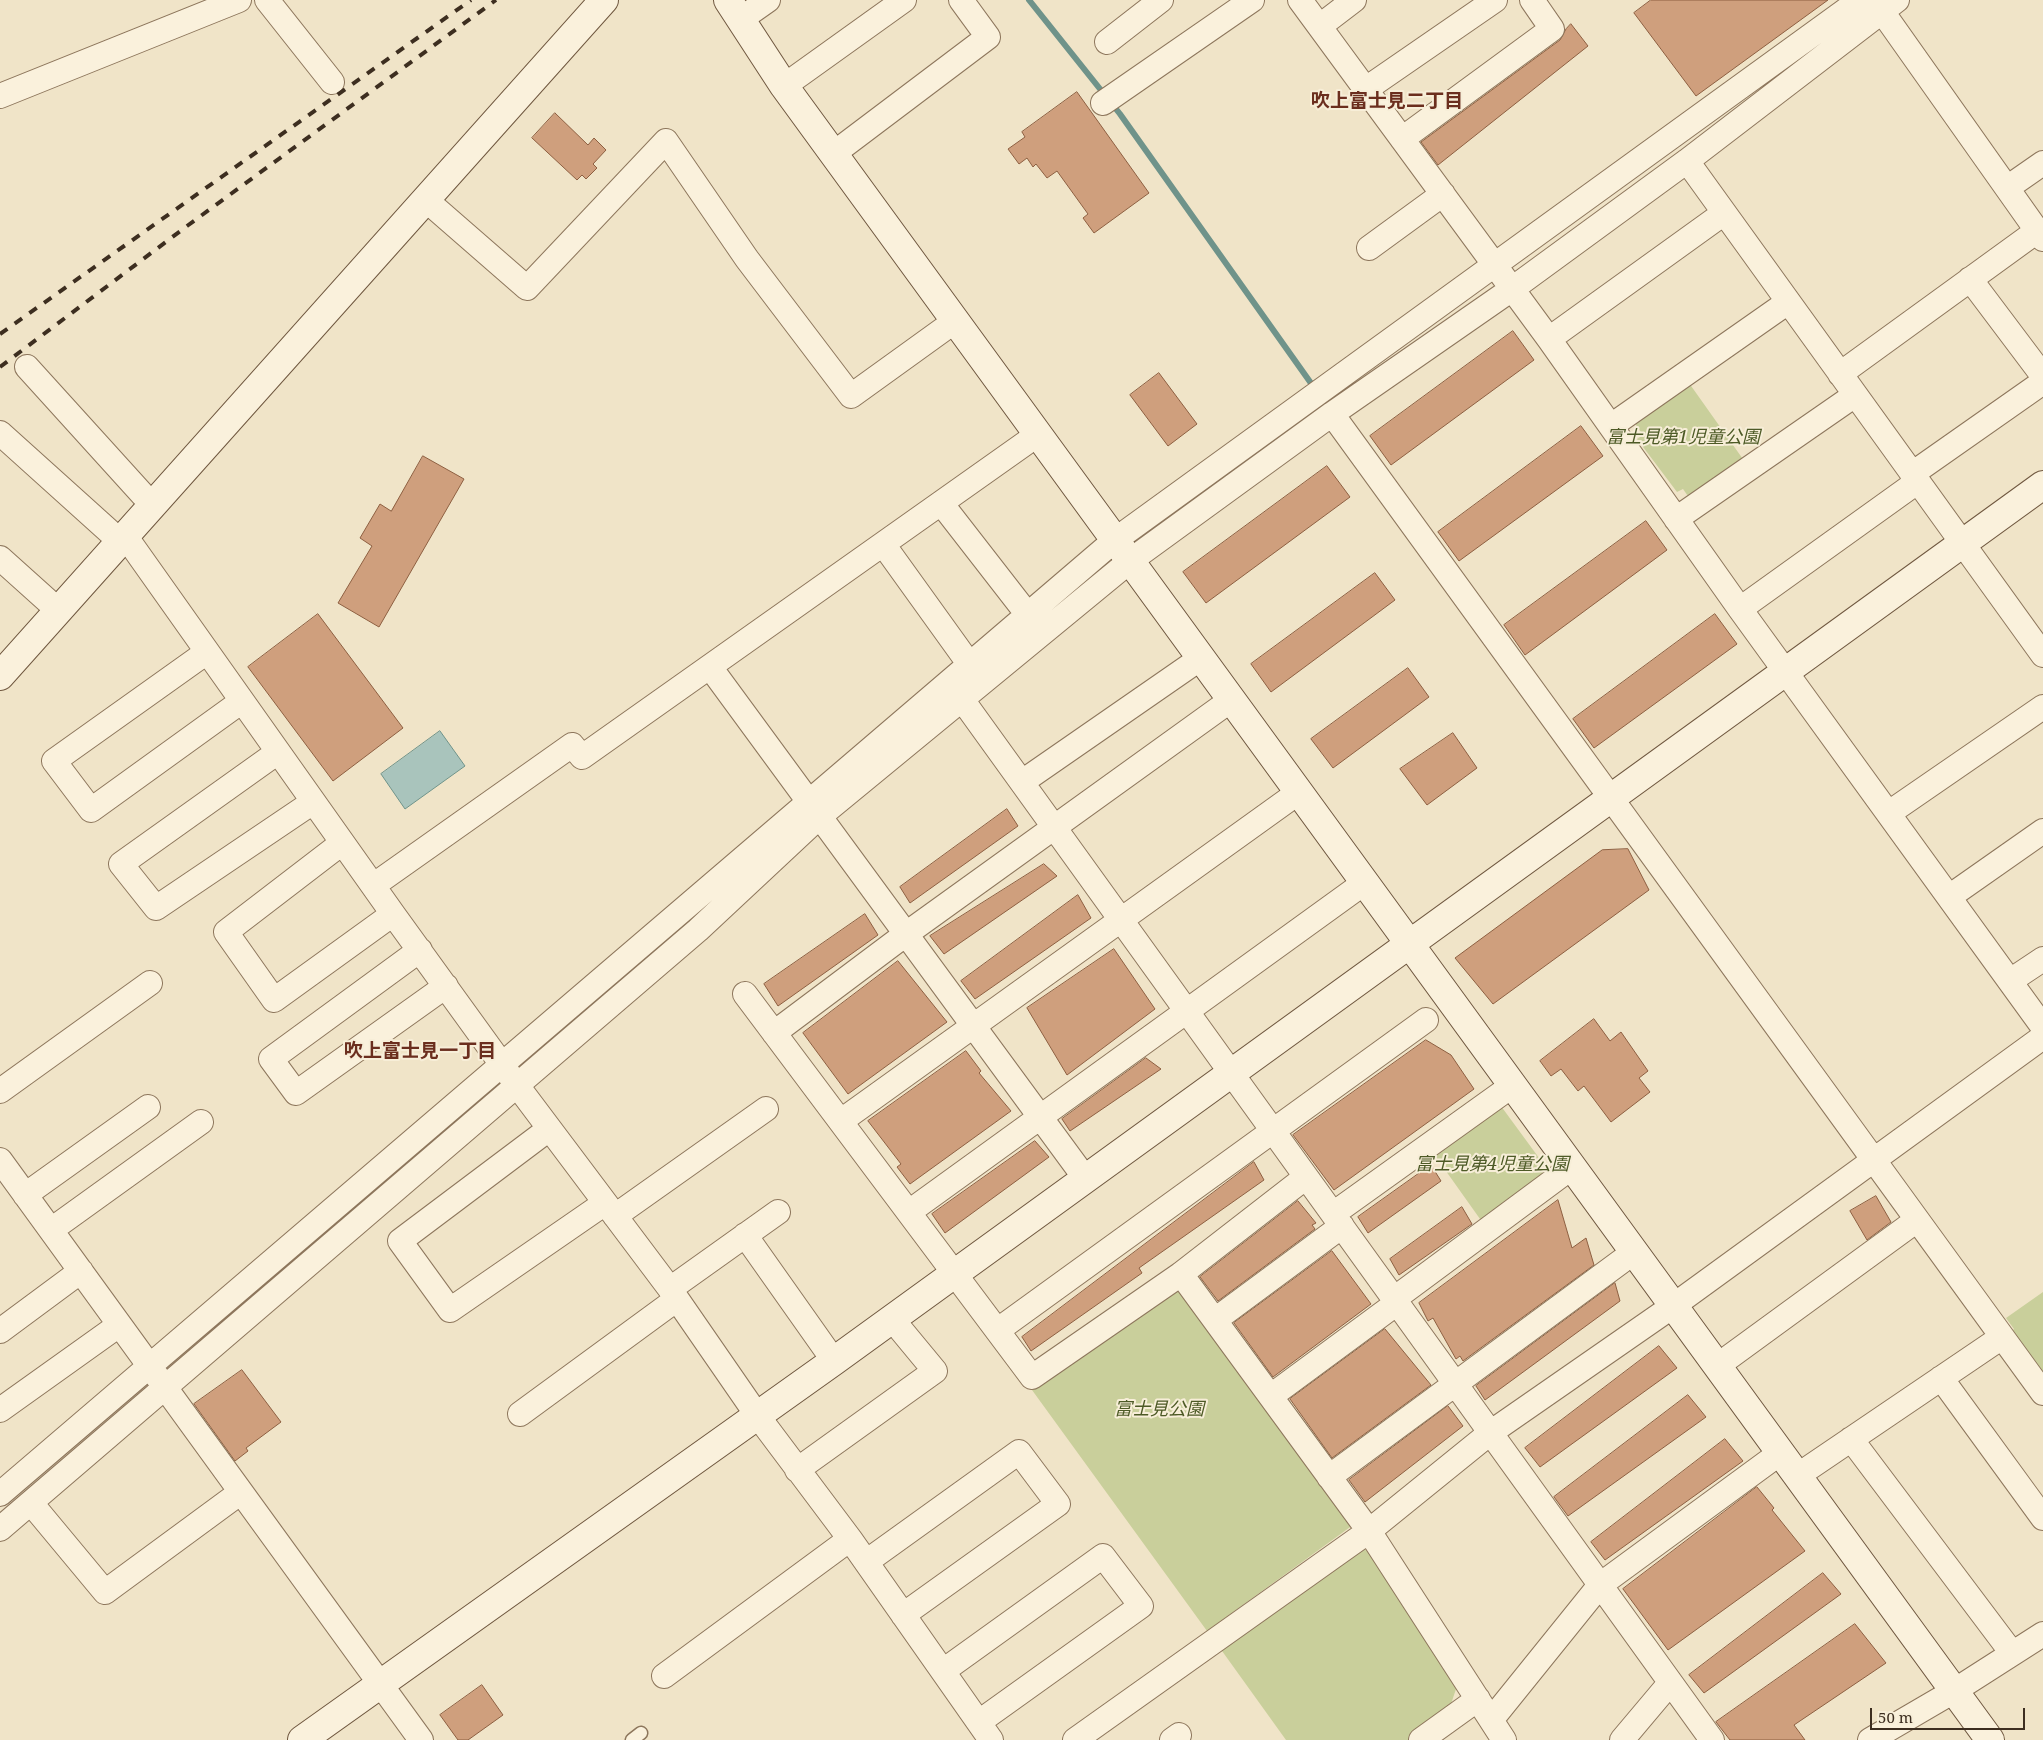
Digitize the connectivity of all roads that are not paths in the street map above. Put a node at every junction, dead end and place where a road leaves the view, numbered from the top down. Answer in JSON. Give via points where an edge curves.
{"nodes":[{"id":1,"x":239,"y":0,"type":"edge"},
{"id":2,"x":267,"y":0,"type":"edge"},
{"id":3,"x":604,"y":0,"type":"edge"},
{"id":4,"x":768,"y":0,"type":"edge"},
{"id":5,"x":904,"y":0,"type":"edge"},
{"id":6,"x":961,"y":0,"type":"edge"},
{"id":7,"x":1161,"y":0,"type":"edge"},
{"id":8,"x":1252,"y":0,"type":"edge"},
{"id":9,"x":1300,"y":0,"type":"edge"},
{"id":10,"x":1354,"y":0,"type":"edge"},
{"id":11,"x":1495,"y":0,"type":"edge"},
{"id":12,"x":1532,"y":0,"type":"edge"},
{"id":13,"x":1860,"y":0,"type":"edge"},
{"id":14,"x":1885,"y":4,"type":"edge"},
{"id":15,"x":734,"y":10,"type":"edge"},
{"id":16,"x":1320,"y":26,"type":"junction"},
{"id":17,"x":1107,"y":42,"type":"dead end"},
{"id":18,"x":332,"y":82,"type":"dead end"},
{"id":19,"x":784,"y":86,"type":"junction"},
{"id":20,"x":1366,"y":89,"type":"junction"},
{"id":21,"x":0,"y":96,"type":"edge"},
{"id":22,"x":1103,"y":103,"type":"dead end"},
{"id":23,"x":1402,"y":139,"type":"junction"},
{"id":24,"x":833,"y":154,"type":"junction"},
{"id":25,"x":1687,"y":161,"type":"junction"},
{"id":26,"x":2043,"y":163,"type":"edge"},
{"id":27,"x":2008,"y":188,"type":"junction"},
{"id":28,"x":1442,"y":194,"type":"junction"},
{"id":29,"x":426,"y":200,"type":"junction"},
{"id":30,"x":1724,"y":213,"type":"junction"},
{"id":31,"x":2041,"y":236,"type":"edge"},
{"id":32,"x":1369,"y":248,"type":"dead end"},
{"id":33,"x":1494,"y":265,"type":"junction"},
{"id":34,"x":1970,"y":279,"type":"junction"},
{"id":35,"x":1512,"y":289,"type":"junction"},
{"id":36,"x":1788,"y":302,"type":"junction"},
{"id":37,"x":955,"y":321,"type":"junction"},
{"id":38,"x":1549,"y":339,"type":"junction"},
{"id":39,"x":27,"y":367,"type":"dead end"},
{"id":40,"x":1840,"y":374,"type":"junction"},
{"id":41,"x":2043,"y":376,"type":"edge"},
{"id":42,"x":2043,"y":382,"type":"edge"},
{"id":43,"x":1855,"y":395,"type":"junction"},
{"id":44,"x":1332,"y":414,"type":"junction"},
{"id":45,"x":1610,"y":426,"type":"junction"},
{"id":46,"x":0,"y":433,"type":"edge"},
{"id":47,"x":1038,"y":435,"type":"junction"},
{"id":48,"x":1915,"y":478,"type":"junction"},
{"id":49,"x":2043,"y":485,"type":"edge"},
{"id":50,"x":941,"y":503,"type":"junction"},
{"id":51,"x":153,"y":506,"type":"junction"},
{"id":52,"x":1676,"y":518,"type":"junction"},
{"id":53,"x":124,"y":539,"type":"junction"},
{"id":54,"x":1961,"y":543,"type":"junction"},
{"id":55,"x":883,"y":544,"type":"junction"},
{"id":56,"x":1122,"y":551,"type":"junction"},
{"id":57,"x":0,"y":558,"type":"edge"},
{"id":58,"x":1740,"y":609,"type":"junction"},
{"id":59,"x":59,"y":611,"type":"junction"},
{"id":60,"x":1028,"y":615,"type":"junction"},
{"id":61,"x":2040,"y":643,"type":"edge"},
{"id":62,"x":207,"y":652,"type":"junction"},
{"id":63,"x":1201,"y":658,"type":"junction"},
{"id":64,"x":970,"y":665,"type":"junction"},
{"id":65,"x":710,"y":667,"type":"junction"},
{"id":66,"x":1787,"y":672,"type":"junction"},
{"id":67,"x":0,"y":676,"type":"edge"},
{"id":68,"x":961,"y":698,"type":"junction"},
{"id":69,"x":1232,"y":700,"type":"junction"},
{"id":70,"x":242,"y":701,"type":"junction"},
{"id":71,"x":2043,"y":707,"type":"edge"},
{"id":72,"x":278,"y":752,"type":"junction"},
{"id":73,"x":1022,"y":782,"type":"junction"},
{"id":74,"x":1298,"y":792,"type":"junction"},
{"id":75,"x":1612,"y":798,"type":"junction"},
{"id":76,"x":313,"y":802,"type":"junction"},
{"id":77,"x":814,"y":809,"type":"junction"},
{"id":78,"x":1889,"y":813,"type":"junction"},
{"id":79,"x":1055,"y":828,"type":"junction"},
{"id":80,"x":2043,"y":831,"type":"edge"},
{"id":81,"x":342,"y":843,"type":"junction"},
{"id":82,"x":1364,"y":882,"type":"junction"},
{"id":83,"x":374,"y":885,"type":"junction"},
{"id":84,"x":1949,"y":896,"type":"junction"},
{"id":85,"x":393,"y":914,"type":"junction"},
{"id":86,"x":1122,"y":921,"type":"junction"},
{"id":87,"x":906,"y":934,"type":"junction"},
{"id":88,"x":1409,"y":944,"type":"junction"},
{"id":89,"x":420,"y":950,"type":"junction"},
{"id":90,"x":2043,"y":959,"type":"edge"},
{"id":91,"x":2010,"y":981,"type":"junction"},
{"id":92,"x":150,"y":983,"type":"dead end"},
{"id":93,"x":446,"y":986,"type":"junction"},
{"id":94,"x":745,"y":994,"type":"dead end"},
{"id":95,"x":1188,"y":1012,"type":"junction"},
{"id":96,"x":1426,"y":1020,"type":"dead end"},
{"id":97,"x":972,"y":1025,"type":"junction"},
{"id":98,"x":2043,"y":1027,"type":"edge"},
{"id":99,"x":774,"y":1033,"type":"junction"},
{"id":100,"x":2043,"y":1037,"type":"edge"},
{"id":101,"x":1231,"y":1073,"type":"junction"},
{"id":102,"x":510,"y":1075,"type":"junction"},
{"id":103,"x":1513,"y":1086,"type":"junction"},
{"id":104,"x":0,"y":1090,"type":"edge"},
{"id":105,"x":148,"y":1107,"type":"dead end"},
{"id":106,"x":766,"y":1109,"type":"dead end"},
{"id":107,"x":1040,"y":1116,"type":"junction"},
{"id":108,"x":841,"y":1121,"type":"junction"},
{"id":109,"x":201,"y":1122,"type":"dead end"},
{"id":110,"x":549,"y":1129,"type":"junction"},
{"id":111,"x":1273,"y":1131,"type":"junction"},
{"id":112,"x":1875,"y":1159,"type":"junction"},
{"id":113,"x":0,"y":1160,"type":"edge"},
{"id":114,"x":1572,"y":1167,"type":"junction"},
{"id":115,"x":1306,"y":1177,"type":"junction"},
{"id":116,"x":1085,"y":1178,"type":"junction"},
{"id":117,"x":25,"y":1195,"type":"junction"},
{"id":118,"x":610,"y":1209,"type":"junction"},
{"id":119,"x":778,"y":1212,"type":"dead end"},
{"id":120,"x":909,"y":1212,"type":"junction"},
{"id":121,"x":1338,"y":1220,"type":"junction"},
{"id":122,"x":1917,"y":1220,"type":"junction"},
{"id":123,"x":51,"y":1230,"type":"junction"},
{"id":124,"x":745,"y":1235,"type":"junction"},
{"id":125,"x":1634,"y":1252,"type":"junction"},
{"id":126,"x":81,"y":1271,"type":"junction"},
{"id":127,"x":955,"y":1273,"type":"junction"},
{"id":128,"x":1181,"y":1274,"type":"junction"},
{"id":129,"x":673,"y":1294,"type":"junction"},
{"id":130,"x":1395,"y":1301,"type":"junction"},
{"id":131,"x":1673,"y":1306,"type":"junction"},
{"id":132,"x":892,"y":1319,"type":"junction"},
{"id":133,"x":1215,"y":1320,"type":"junction"},
{"id":134,"x":120,"y":1325,"type":"junction"},
{"id":135,"x":998,"y":1330,"type":"junction"},
{"id":136,"x":0,"y":1331,"type":"edge"},
{"id":137,"x":2002,"y":1337,"type":"junction"},
{"id":138,"x":834,"y":1361,"type":"junction"},
{"id":139,"x":149,"y":1366,"type":"junction"},
{"id":140,"x":1717,"y":1366,"type":"junction"},
{"id":141,"x":1941,"y":1378,"type":"junction"},
{"id":142,"x":1454,"y":1383,"type":"junction"},
{"id":143,"x":165,"y":1388,"type":"junction"},
{"id":144,"x":2043,"y":1393,"type":"edge"},
{"id":145,"x":1270,"y":1396,"type":"junction"},
{"id":146,"x":0,"y":1410,"type":"edge"},
{"id":147,"x":520,"y":1414,"type":"dead end"},
{"id":148,"x":757,"y":1415,"type":"junction"},
{"id":149,"x":1490,"y":1433,"type":"junction"},
{"id":150,"x":1852,"y":1439,"type":"junction"},
{"id":151,"x":1780,"y":1453,"type":"junction"},
{"id":152,"x":797,"y":1470,"type":"junction"},
{"id":153,"x":1797,"y":1476,"type":"junction"},
{"id":154,"x":1330,"y":1477,"type":"junction"},
{"id":155,"x":241,"y":1492,"type":"junction"},
{"id":156,"x":0,"y":1494,"type":"edge"},
{"id":157,"x":31,"y":1503,"type":"junction"},
{"id":158,"x":2043,"y":1518,"type":"edge"},
{"id":159,"x":0,"y":1529,"type":"edge"},
{"id":160,"x":1370,"y":1531,"type":"junction"},
{"id":161,"x":850,"y":1539,"type":"junction"},
{"id":162,"x":866,"y":1562,"type":"junction"},
{"id":163,"x":1600,"y":1585,"type":"junction"},
{"id":164,"x":903,"y":1615,"type":"junction"},
{"id":165,"x":2043,"y":1634,"type":"edge"},
{"id":166,"x":2012,"y":1653,"type":"junction"},
{"id":167,"x":943,"y":1671,"type":"junction"},
{"id":168,"x":664,"y":1676,"type":"dead end"},
{"id":169,"x":381,"y":1683,"type":"junction"},
{"id":170,"x":1670,"y":1683,"type":"junction"},
{"id":171,"x":1954,"y":1691,"type":"junction"},
{"id":172,"x":1478,"y":1699,"type":"junction"},
{"id":173,"x":1492,"y":1720,"type":"junction"},
{"id":174,"x":985,"y":1731,"type":"edge"},
{"id":175,"x":302,"y":1740,"type":"edge"},
{"id":176,"x":421,"y":1740,"type":"edge"},
{"id":177,"x":1075,"y":1740,"type":"edge"},
{"id":178,"x":1421,"y":1740,"type":"edge"},
{"id":179,"x":1504,"y":1740,"type":"edge"},
{"id":180,"x":1622,"y":1740,"type":"edge"},
{"id":181,"x":1712,"y":1740,"type":"edge"},
{"id":182,"x":1870,"y":1740,"type":"edge"},
{"id":183,"x":1990,"y":1740,"type":"edge"}],
"edges":[{"from":1,"to":21,"type":"street"},
{"from":2,"to":18,"type":"street"},
{"from":3,"to":29,"type":"street"},
{"from":4,"to":15,"type":"street"},
{"from":5,"to":19,"type":"street"},
{"from":6,"to":24,"type":"street","via":[[988,37]]},
{"from":7,"to":17,"type":"street"},
{"from":8,"to":22,"type":"street"},
{"from":9,"to":16,"type":"street"},
{"from":10,"to":16,"type":"street"},
{"from":11,"to":20,"type":"street"},
{"from":12,"to":23,"type":"street","via":[[1552,29]]},
{"from":13,"to":33,"type":"street"},
{"from":14,"to":25,"type":"street"},
{"from":14,"to":27,"type":"street"},
{"from":15,"to":19,"type":"street"},
{"from":16,"to":20,"type":"street"},
{"from":19,"to":24,"type":"street"},
{"from":20,"to":23,"type":"street"},
{"from":23,"to":28,"type":"street"},
{"from":24,"to":37,"type":"street"},
{"from":25,"to":30,"type":"street"},
{"from":25,"to":35,"type":"street"},
{"from":26,"to":27,"type":"street"},
{"from":27,"to":31,"type":"street"},
{"from":28,"to":32,"type":"street"},
{"from":28,"to":33,"type":"street"},
{"from":29,"to":37,"type":"street","via":[[527,288],[666,141],[747,259],[851,396]]},
{"from":29,"to":51,"type":"street"},
{"from":30,"to":36,"type":"street"},
{"from":30,"to":38,"type":"street"},
{"from":31,"to":34,"type":"street"},
{"from":33,"to":35,"type":"street"},
{"from":33,"to":56,"type":"street"},
{"from":34,"to":40,"type":"street"},
{"from":34,"to":41,"type":"street"},
{"from":35,"to":38,"type":"street"},
{"from":35,"to":44,"type":"street"},
{"from":36,"to":40,"type":"street"},
{"from":36,"to":45,"type":"street"},
{"from":37,"to":47,"type":"street"},
{"from":38,"to":45,"type":"street"},
{"from":39,"to":51,"type":"street"},
{"from":40,"to":43,"type":"street"},
{"from":42,"to":48,"type":"street"},
{"from":43,"to":48,"type":"street"},
{"from":43,"to":52,"type":"street"},
{"from":44,"to":56,"type":"street"},
{"from":44,"to":75,"type":"street"},
{"from":45,"to":52,"type":"street"},
{"from":46,"to":53,"type":"street"},
{"from":47,"to":50,"type":"street"},
{"from":47,"to":56,"type":"street"},
{"from":48,"to":54,"type":"street"},
{"from":48,"to":58,"type":"street"},
{"from":49,"to":54,"type":"street"},
{"from":50,"to":55,"type":"street"},
{"from":50,"to":60,"type":"street"},
{"from":51,"to":53,"type":"street"},
{"from":52,"to":58,"type":"street"},
{"from":53,"to":59,"type":"street"},
{"from":53,"to":62,"type":"street"},
{"from":54,"to":61,"type":"street"},
{"from":54,"to":66,"type":"street"},
{"from":55,"to":64,"type":"street"},
{"from":55,"to":65,"type":"street"},
{"from":56,"to":60,"type":"street"},
{"from":56,"to":63,"type":"street"},
{"from":56,"to":68,"type":"street"},
{"from":57,"to":59,"type":"street"},
{"from":58,"to":66,"type":"street"},
{"from":59,"to":67,"type":"street"},
{"from":60,"to":64,"type":"street"},
{"from":62,"to":70,"type":"street"},
{"from":62,"to":70,"type":"street","via":[[54,761],[91,810]]},
{"from":63,"to":69,"type":"street"},
{"from":63,"to":73,"type":"street"},
{"from":64,"to":77,"type":"street"},
{"from":65,"to":77,"type":"street"},
{"from":65,"to":83,"type":"street","via":[[582,757],[572,745]]},
{"from":66,"to":75,"type":"street"},
{"from":66,"to":78,"type":"street"},
{"from":68,"to":73,"type":"street"},
{"from":68,"to":77,"type":"street"},
{"from":69,"to":74,"type":"street"},
{"from":69,"to":79,"type":"street"},
{"from":70,"to":72,"type":"street"},
{"from":71,"to":78,"type":"street"},
{"from":72,"to":76,"type":"street"},
{"from":72,"to":76,"type":"street","via":[[121,864],[156,908]]},
{"from":73,"to":79,"type":"street"},
{"from":74,"to":82,"type":"street"},
{"from":74,"to":86,"type":"street"},
{"from":75,"to":88,"type":"street"},
{"from":75,"to":112,"type":"street"},
{"from":76,"to":81,"type":"street"},
{"from":77,"to":87,"type":"street"},
{"from":77,"to":102,"type":"street"},
{"from":78,"to":84,"type":"street"},
{"from":79,"to":86,"type":"street"},
{"from":79,"to":87,"type":"street"},
{"from":80,"to":84,"type":"street"},
{"from":81,"to":83,"type":"street"},
{"from":81,"to":85,"type":"street","via":[[226,932],[274,1000]]},
{"from":82,"to":88,"type":"street"},
{"from":82,"to":95,"type":"street"},
{"from":83,"to":85,"type":"street"},
{"from":84,"to":91,"type":"street"},
{"from":85,"to":89,"type":"street"},
{"from":86,"to":95,"type":"street"},
{"from":86,"to":97,"type":"street"},
{"from":87,"to":97,"type":"street"},
{"from":87,"to":99,"type":"street"},
{"from":88,"to":101,"type":"street"},
{"from":88,"to":103,"type":"street"},
{"from":89,"to":93,"type":"street"},
{"from":89,"to":93,"type":"street","via":[[272,1059],[276,1066],[296,1093]]},
{"from":90,"to":91,"type":"street"},
{"from":91,"to":98,"type":"street"},
{"from":92,"to":104,"type":"street"},
{"from":93,"to":102,"type":"street"},
{"from":94,"to":99,"type":"street"},
{"from":95,"to":101,"type":"street"},
{"from":95,"to":107,"type":"street"},
{"from":96,"to":111,"type":"street"},
{"from":97,"to":107,"type":"street"},
{"from":97,"to":108,"type":"street"},
{"from":99,"to":108,"type":"street"},
{"from":100,"to":112,"type":"street"},
{"from":101,"to":111,"type":"street"},
{"from":101,"to":116,"type":"street"},
{"from":102,"to":110,"type":"street"},
{"from":102,"to":139,"type":"street"},
{"from":102,"to":143,"type":"street"},
{"from":103,"to":114,"type":"street"},
{"from":103,"to":121,"type":"street"},
{"from":105,"to":117,"type":"street"},
{"from":106,"to":118,"type":"street"},
{"from":107,"to":116,"type":"street"},
{"from":107,"to":120,"type":"street"},
{"from":108,"to":120,"type":"street"},
{"from":109,"to":123,"type":"street"},
{"from":110,"to":118,"type":"street"},
{"from":110,"to":118,"type":"street","via":[[400,1241],[450,1310]]},
{"from":111,"to":115,"type":"street"},
{"from":111,"to":135,"type":"street"},
{"from":112,"to":122,"type":"street"},
{"from":112,"to":131,"type":"street"},
{"from":113,"to":117,"type":"street"},
{"from":114,"to":125,"type":"street"},
{"from":114,"to":130,"type":"street"},
{"from":115,"to":121,"type":"street"},
{"from":115,"to":128,"type":"street"},
{"from":116,"to":127,"type":"street"},
{"from":117,"to":123,"type":"street"},
{"from":118,"to":129,"type":"street"},
{"from":119,"to":124,"type":"street"},
{"from":120,"to":127,"type":"street"},
{"from":121,"to":130,"type":"street"},
{"from":121,"to":133,"type":"street"},
{"from":122,"to":137,"type":"street"},
{"from":122,"to":140,"type":"street"},
{"from":123,"to":126,"type":"street"},
{"from":124,"to":129,"type":"street"},
{"from":124,"to":138,"type":"street"},
{"from":125,"to":131,"type":"street"},
{"from":125,"to":142,"type":"street"},
{"from":126,"to":134,"type":"street"},
{"from":126,"to":136,"type":"street"},
{"from":127,"to":132,"type":"street"},
{"from":127,"to":135,"type":"street"},
{"from":128,"to":133,"type":"street"},
{"from":128,"to":135,"type":"street","via":[[1032,1377]]},
{"from":129,"to":147,"type":"street"},
{"from":129,"to":148,"type":"street"},
{"from":130,"to":142,"type":"street"},
{"from":130,"to":145,"type":"street"},
{"from":131,"to":140,"type":"street"},
{"from":131,"to":149,"type":"street"},
{"from":132,"to":138,"type":"street"},
{"from":132,"to":152,"type":"street","via":[[935,1371]]},
{"from":133,"to":145,"type":"street"},
{"from":134,"to":139,"type":"street"},
{"from":134,"to":146,"type":"street"},
{"from":137,"to":141,"type":"street"},
{"from":137,"to":144,"type":"street"},
{"from":138,"to":148,"type":"street"},
{"from":139,"to":143,"type":"street"},
{"from":139,"to":156,"type":"street"},
{"from":140,"to":151,"type":"street"},
{"from":141,"to":150,"type":"street"},
{"from":141,"to":158,"type":"street"},
{"from":142,"to":149,"type":"street"},
{"from":142,"to":154,"type":"street"},
{"from":143,"to":155,"type":"street"},
{"from":143,"to":157,"type":"street"},
{"from":145,"to":154,"type":"street"},
{"from":148,"to":152,"type":"street"},
{"from":148,"to":169,"type":"street"},
{"from":149,"to":160,"type":"street"},
{"from":149,"to":163,"type":"street"},
{"from":150,"to":153,"type":"street"},
{"from":150,"to":166,"type":"street"},
{"from":151,"to":153,"type":"street"},
{"from":151,"to":163,"type":"street"},
{"from":152,"to":161,"type":"street"},
{"from":153,"to":171,"type":"street"},
{"from":154,"to":160,"type":"street"},
{"from":155,"to":157,"type":"street","via":[[105,1592]]},
{"from":155,"to":169,"type":"street"},
{"from":157,"to":159,"type":"street"},
{"from":160,"to":172,"type":"street"},
{"from":160,"to":177,"type":"street"},
{"from":161,"to":162,"type":"street"},
{"from":161,"to":168,"type":"street"},
{"from":162,"to":164,"type":"street"},
{"from":162,"to":164,"type":"street","via":[[1019,1452],[1058,1504]]},
{"from":163,"to":170,"type":"street"},
{"from":163,"to":173,"type":"street"},
{"from":164,"to":167,"type":"street"},
{"from":165,"to":166,"type":"street"},
{"from":166,"to":171,"type":"street"},
{"from":167,"to":174,"type":"street"},
{"from":167,"to":174,"type":"street","via":[[1103,1556],[1141,1606]]},
{"from":169,"to":175,"type":"street"},
{"from":169,"to":176,"type":"street"},
{"from":170,"to":180,"type":"street"},
{"from":170,"to":181,"type":"street"},
{"from":171,"to":182,"type":"street"},
{"from":171,"to":183,"type":"street"},
{"from":172,"to":173,"type":"street"},
{"from":172,"to":178,"type":"street"},
{"from":173,"to":179,"type":"street"}]}
